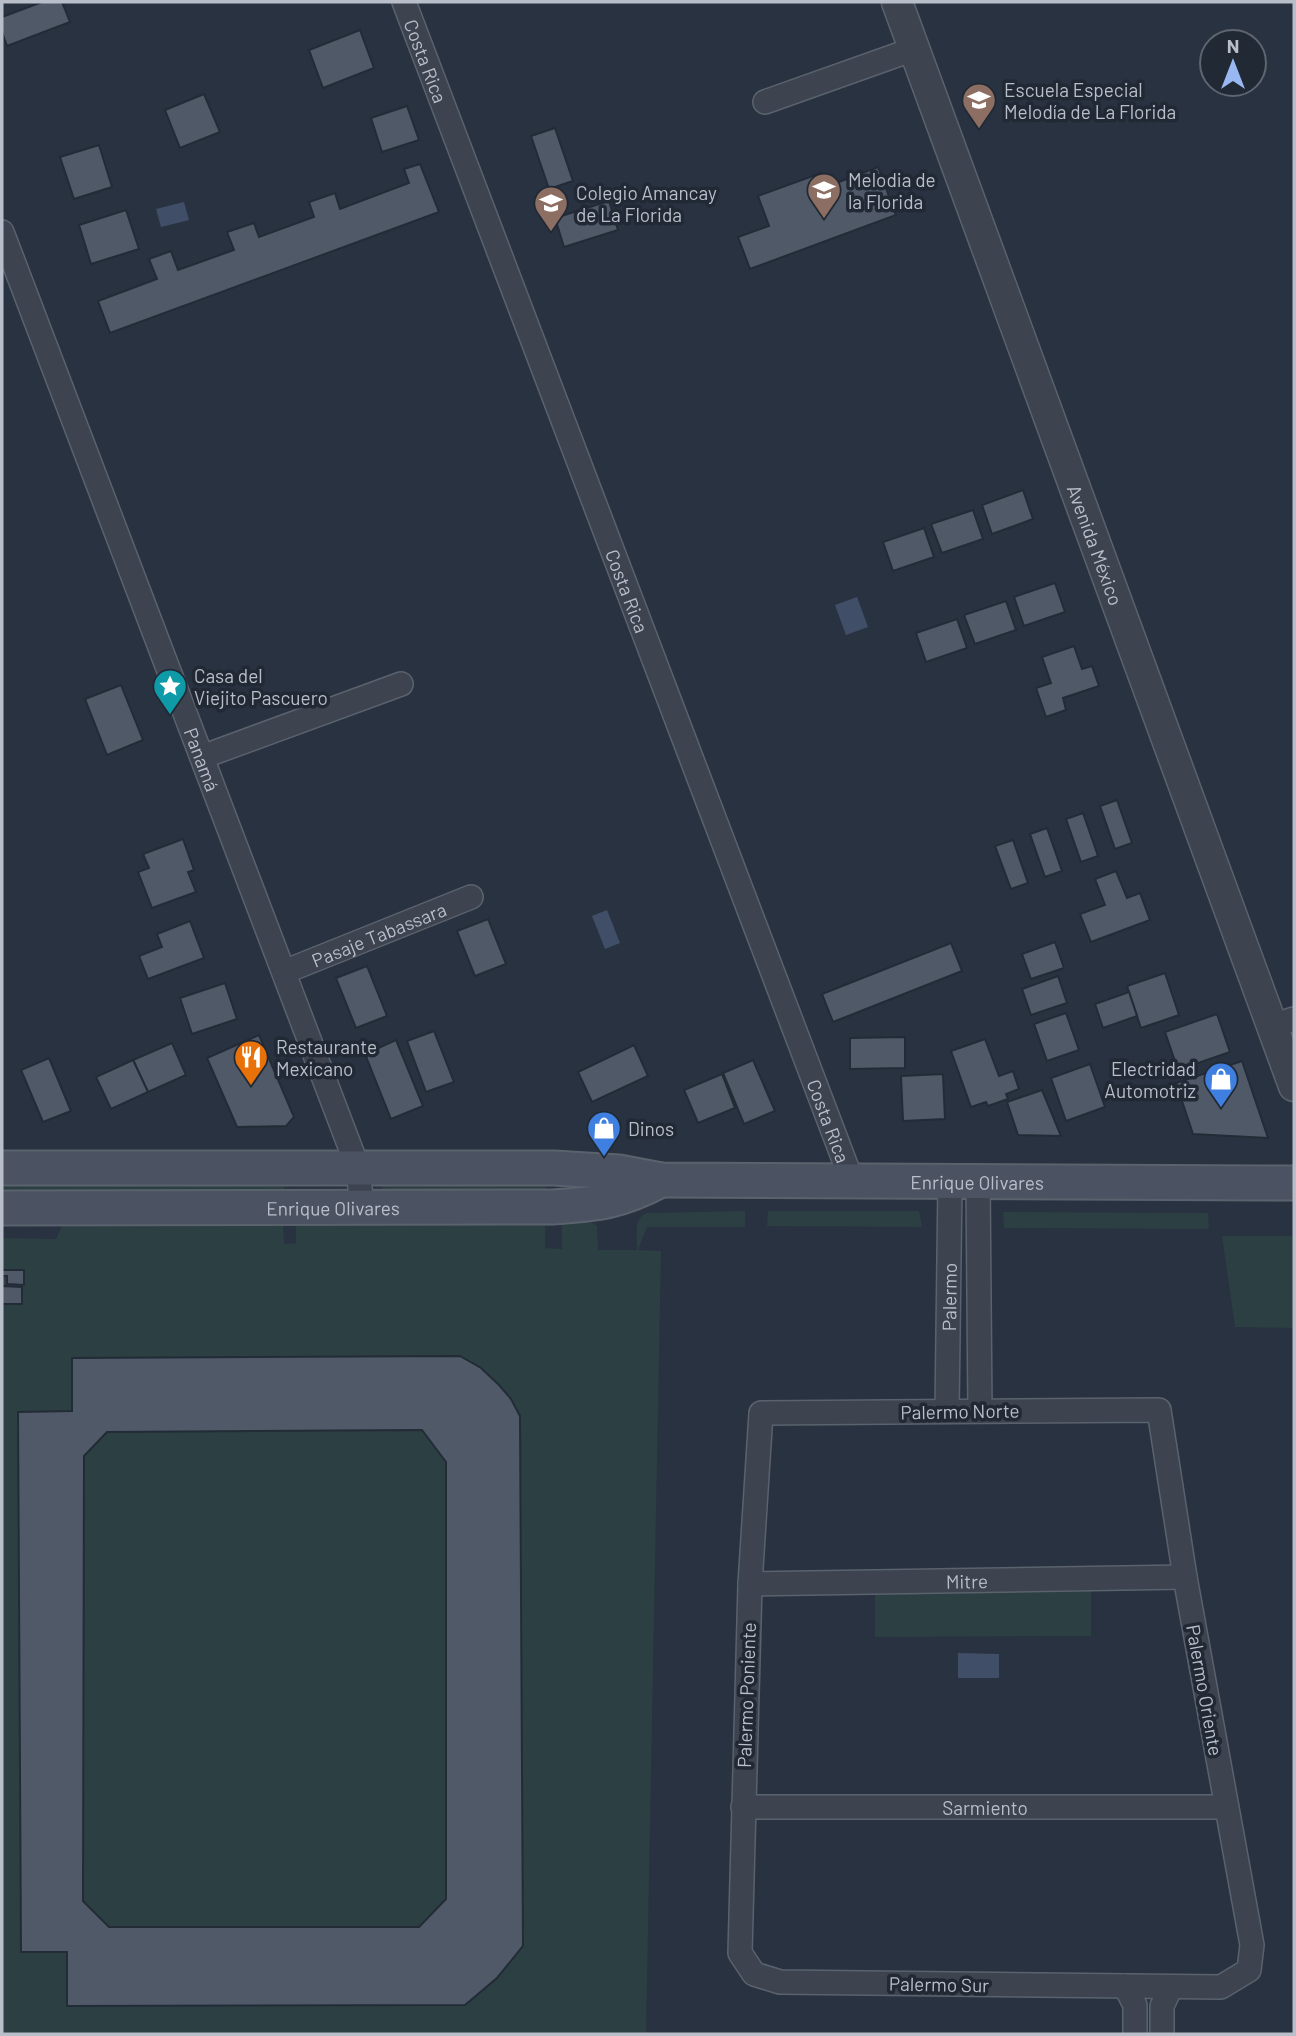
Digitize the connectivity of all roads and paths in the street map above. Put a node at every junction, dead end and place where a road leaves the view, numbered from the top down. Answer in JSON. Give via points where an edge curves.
{"nodes":[{"id":1,"x":404,"y":2,"type":"edge"},
{"id":2,"x":897,"y":2,"type":"edge"},
{"id":3,"x":914,"y":49,"type":"junction"},
{"id":4,"x":765,"y":102,"type":"dead end"},
{"id":5,"x":2,"y":232,"type":"edge"},
{"id":6,"x":401,"y":684,"type":"dead end"},
{"id":7,"x":202,"y":757,"type":"junction"},
{"id":8,"x":471,"y":897,"type":"dead end"},
{"id":9,"x":284,"y":972,"type":"junction"},
{"id":10,"x":1283,"y":1023,"type":"edge"},
{"id":11,"x":1294,"y":1086,"type":"edge"},
{"id":12,"x":2,"y":1168,"type":"edge"},
{"id":13,"x":358,"y":1168,"type":"junction"},
{"id":14,"x":661,"y":1180,"type":"junction"},
{"id":15,"x":852,"y":1181,"type":"junction"},
{"id":16,"x":964,"y":1182,"type":"junction"},
{"id":17,"x":1294,"y":1183,"type":"edge"},
{"id":18,"x":2,"y":1208,"type":"edge"},
{"id":19,"x":362,"y":1208,"type":"junction"},
{"id":20,"x":1159,"y":1410,"type":"joint"},
{"id":21,"x":980,"y":1411,"type":"junction"},
{"id":22,"x":947,"y":1412,"type":"junction"},
{"id":23,"x":761,"y":1413,"type":"joint"},
{"id":24,"x":1185,"y":1577,"type":"junction"},
{"id":25,"x":750,"y":1584,"type":"junction"},
{"id":26,"x":743,"y":1807,"type":"junction"},
{"id":27,"x":1226,"y":1807,"type":"junction"},
{"id":28,"x":1249,"y":1970,"type":"joint"},
{"id":29,"x":754,"y":1974,"type":"joint"},
{"id":30,"x":1125,"y":1986,"type":"junction"},
{"id":31,"x":1171,"y":1987,"type":"junction"},
{"id":32,"x":1135,"y":2034,"type":"edge"},
{"id":33,"x":1162,"y":2034,"type":"edge"}],
"edges":[{"from":1,"to":15,"type":"street","name":"Costa Rica"},
{"from":2,"to":3,"type":"street","name":"Avenida México"},
{"from":3,"to":4,"type":"street"},
{"from":3,"to":10,"type":"street","name":"Avenida México"},
{"from":5,"to":7,"type":"street","name":"Panamá"},
{"from":6,"to":7,"type":"street"},
{"from":7,"to":9,"type":"street","name":"Panamá"},
{"from":8,"to":9,"type":"street","name":"Pasaje Tabassara"},
{"from":9,"to":13,"type":"street","name":"Panamá"},
{"from":10,"to":11,"type":"street","name":"Avenida México"},
{"from":12,"to":13,"type":"main road","name":"Enrique Olivares"},
{"from":13,"to":14,"type":"main road","name":"Enrique Olivares","via":[[554,1168]]},
{"from":13,"to":19,"type":"street","name":"Panamá"},
{"from":14,"to":15,"type":"main road","name":"Enrique Olivares"},
{"from":14,"to":19,"type":"main road","name":"Enrique Olivares","via":[[602,1203]]},
{"from":15,"to":16,"type":"main road","name":"Enrique Olivares"},
{"from":16,"to":17,"type":"main road","name":"Enrique Olivares"},
{"from":16,"to":21,"type":"street","name":"Palermo"},
{"from":16,"to":22,"type":"street","name":"Palermo"},
{"from":18,"to":19,"type":"main road","name":"Enrique Olivares"},
{"from":20,"to":21,"type":"street","name":"Palermo Norte"},
{"from":20,"to":24,"type":"street","name":"Palermo Oriente"},
{"from":21,"to":22,"type":"street","name":"Palermo Norte"},
{"from":22,"to":23,"type":"street","name":"Palermo Norte"},
{"from":23,"to":25,"type":"street","name":"Palermo Poniente"},
{"from":24,"to":25,"type":"street","name":"Mitre"},
{"from":24,"to":27,"type":"street","name":"Palermo Oriente"},
{"from":25,"to":26,"type":"street","name":"Palermo Poniente"},
{"from":26,"to":27,"type":"street","name":"Sarmiento"},
{"from":26,"to":29,"type":"street","name":"Palermo Poniente","via":[[740,1953]]},
{"from":27,"to":28,"type":"street","name":"Palermo Oriente","via":[[1252,1945]]},
{"from":28,"to":31,"type":"street","name":"Palermo Sur","via":[[1221,1987]]},
{"from":29,"to":30,"type":"street","name":"Palermo Sur","via":[[780,1982]]},
{"from":30,"to":31,"type":"street","name":"Palermo Sur"},
{"from":30,"to":32,"type":"street","via":[[1135,2005]]},
{"from":31,"to":33,"type":"street","via":[[1162,2007]]}]}
